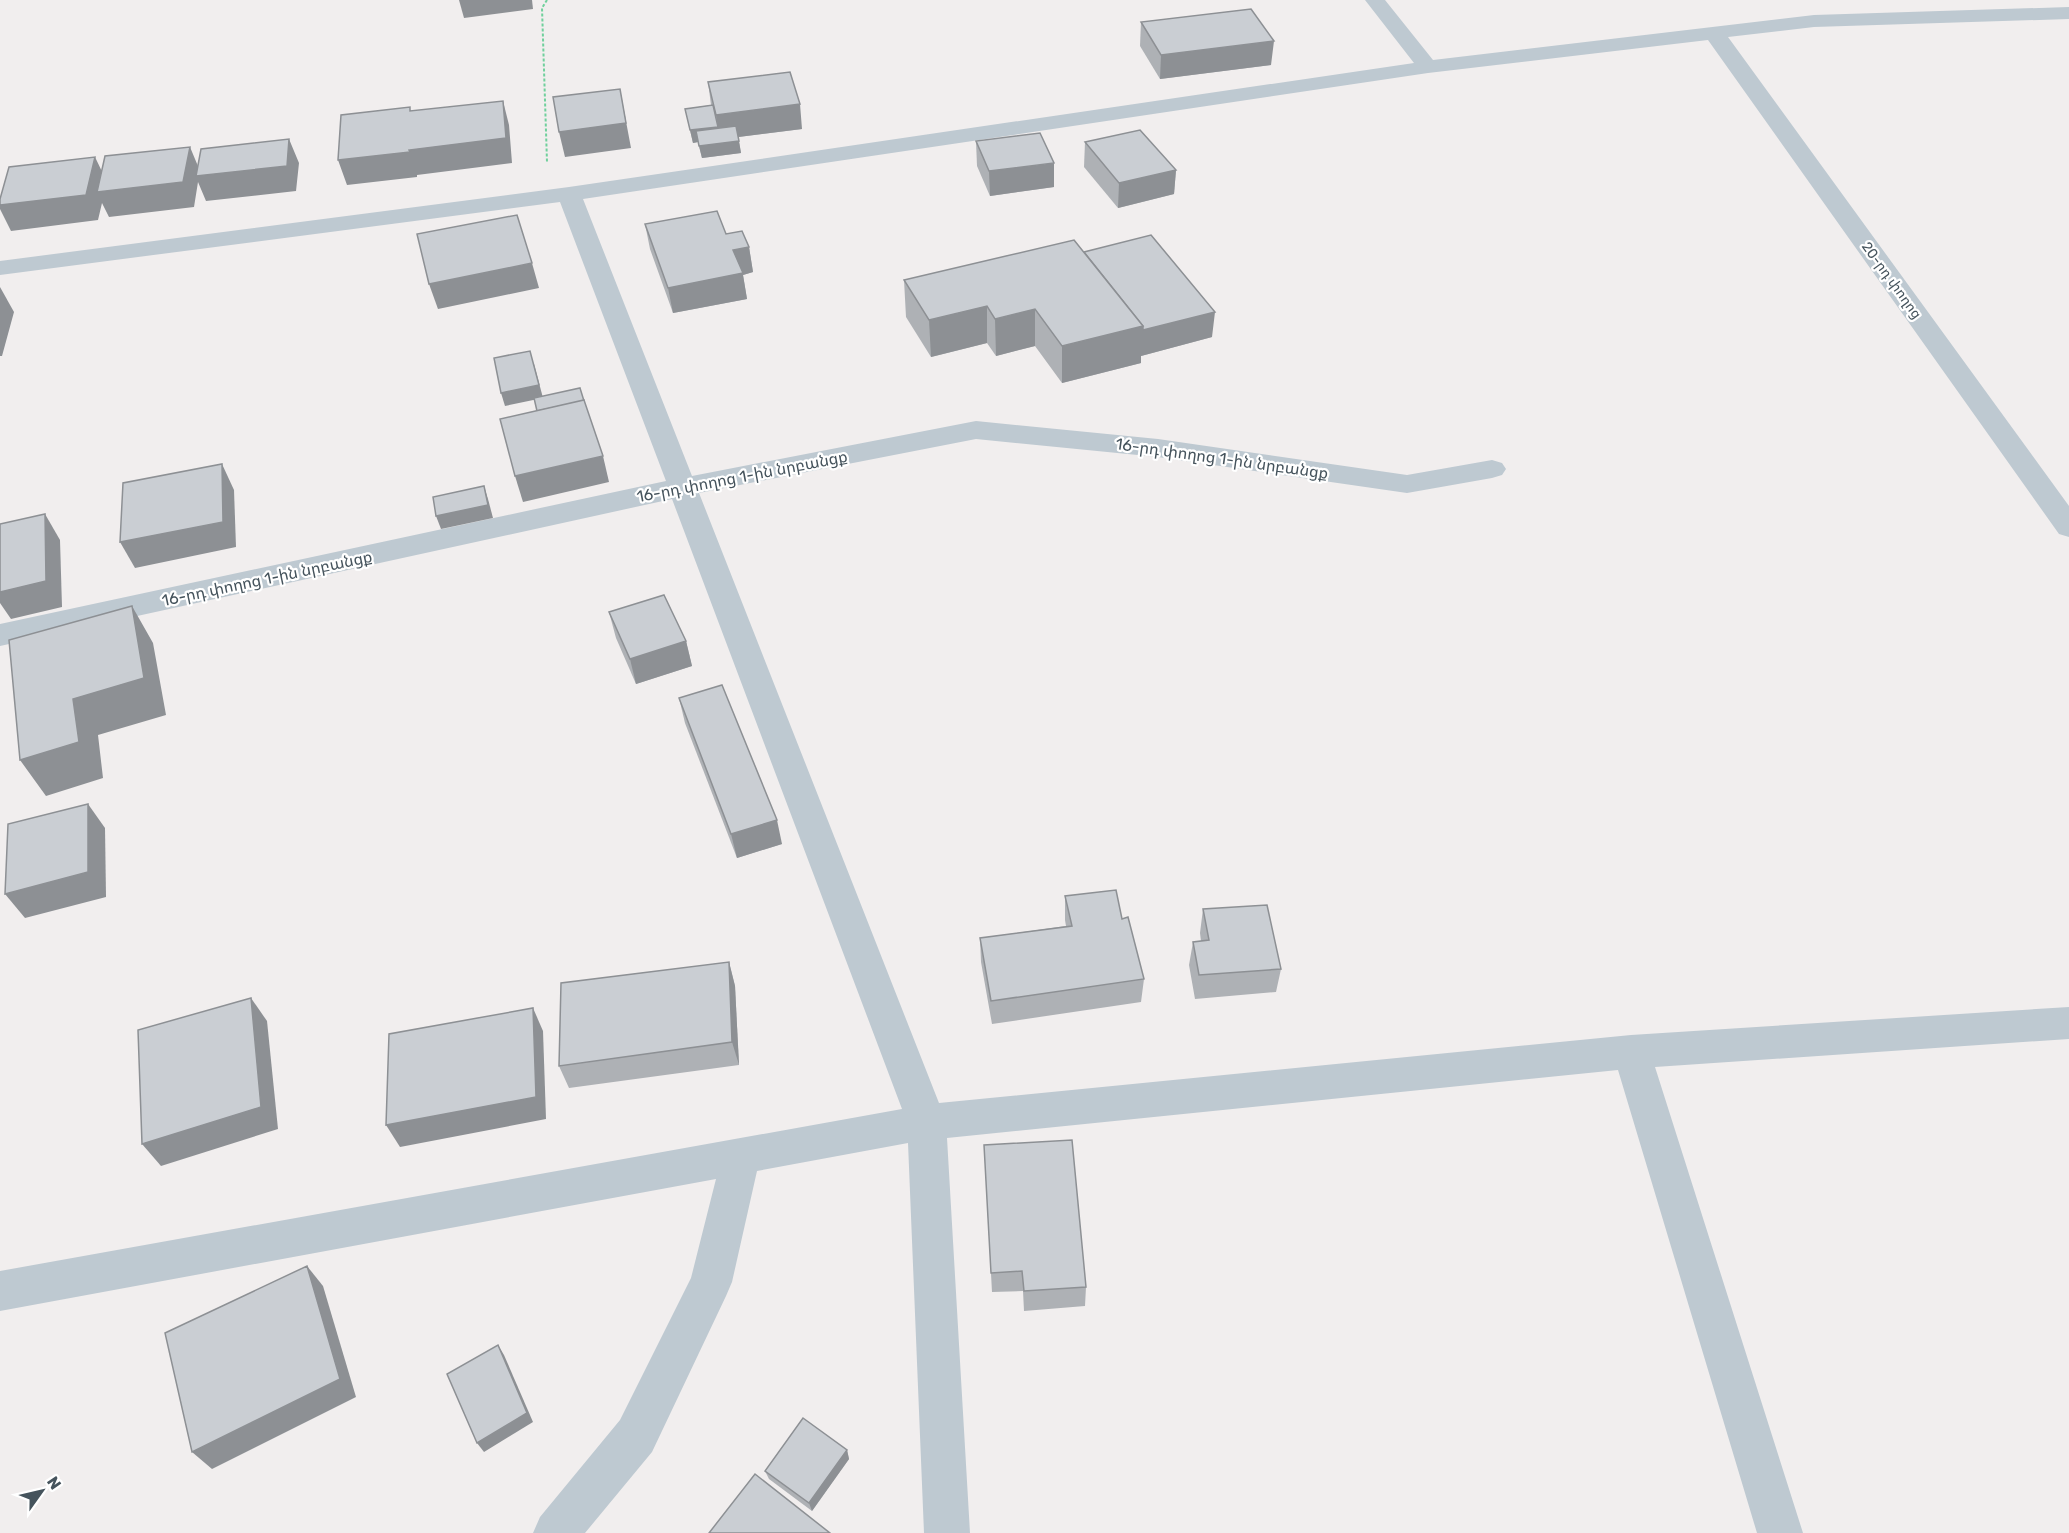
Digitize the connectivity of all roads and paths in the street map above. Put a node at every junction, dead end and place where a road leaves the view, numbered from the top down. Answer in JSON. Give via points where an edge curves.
{"nodes":[{"id":1,"x":548,"y":0,"type":"edge"},
{"id":2,"x":1375,"y":0,"type":"edge"},
{"id":3,"x":1797,"y":0,"type":"edge"},
{"id":4,"x":2069,"y":14,"type":"edge"},
{"id":5,"x":1814,"y":21,"type":"junction"},
{"id":6,"x":1714,"y":33,"type":"junction"},
{"id":7,"x":1428,"y":67,"type":"junction"},
{"id":8,"x":559,"y":196,"type":"junction"},
{"id":9,"x":0,"y":268,"type":"edge"},
{"id":10,"x":1492,"y":469,"type":"dead end"},
{"id":11,"x":682,"y":487,"type":"junction"},
{"id":12,"x":2069,"y":527,"type":"edge"},
{"id":13,"x":0,"y":635,"type":"edge"},
{"id":14,"x":2069,"y":1023,"type":"edge"},
{"id":15,"x":1631,"y":1052,"type":"junction"},
{"id":16,"x":927,"y":1122,"type":"junction"},
{"id":17,"x":741,"y":1156,"type":"junction"},
{"id":18,"x":0,"y":1291,"type":"edge"},
{"id":19,"x":556,"y":1533,"type":"edge"},
{"id":20,"x":947,"y":1533,"type":"edge"},
{"id":21,"x":1780,"y":1533,"type":"edge"}],
"edges":[{"from":1,"to":8,"type":"path","via":[[542,8]]},
{"from":2,"to":7,"type":"street"},
{"from":3,"to":5,"type":"street"},
{"from":4,"to":5,"type":"street"},
{"from":5,"to":6,"type":"street"},
{"from":6,"to":7,"type":"street"},
{"from":6,"to":12,"type":"street","name":"20-րդ փողոց"},
{"from":7,"to":8,"type":"street"},
{"from":8,"to":9,"type":"street"},
{"from":8,"to":11,"type":"street"},
{"from":10,"to":11,"type":"street","name":"16-րդ փողոց 1-ին նրբանցք","via":[[1407,484],[1158,448],[976,430]]},
{"from":11,"to":13,"type":"street","name":"16-րդ փողոց 1-ին նրբանցք"},
{"from":11,"to":16,"type":"street"},
{"from":14,"to":15,"type":"street"},
{"from":15,"to":16,"type":"street"},
{"from":15,"to":21,"type":"street"},
{"from":16,"to":17,"type":"street"},
{"from":16,"to":20,"type":"street"},
{"from":17,"to":18,"type":"street"},
{"from":17,"to":19,"type":"street","via":[[711,1282],[636,1436]]}]}
